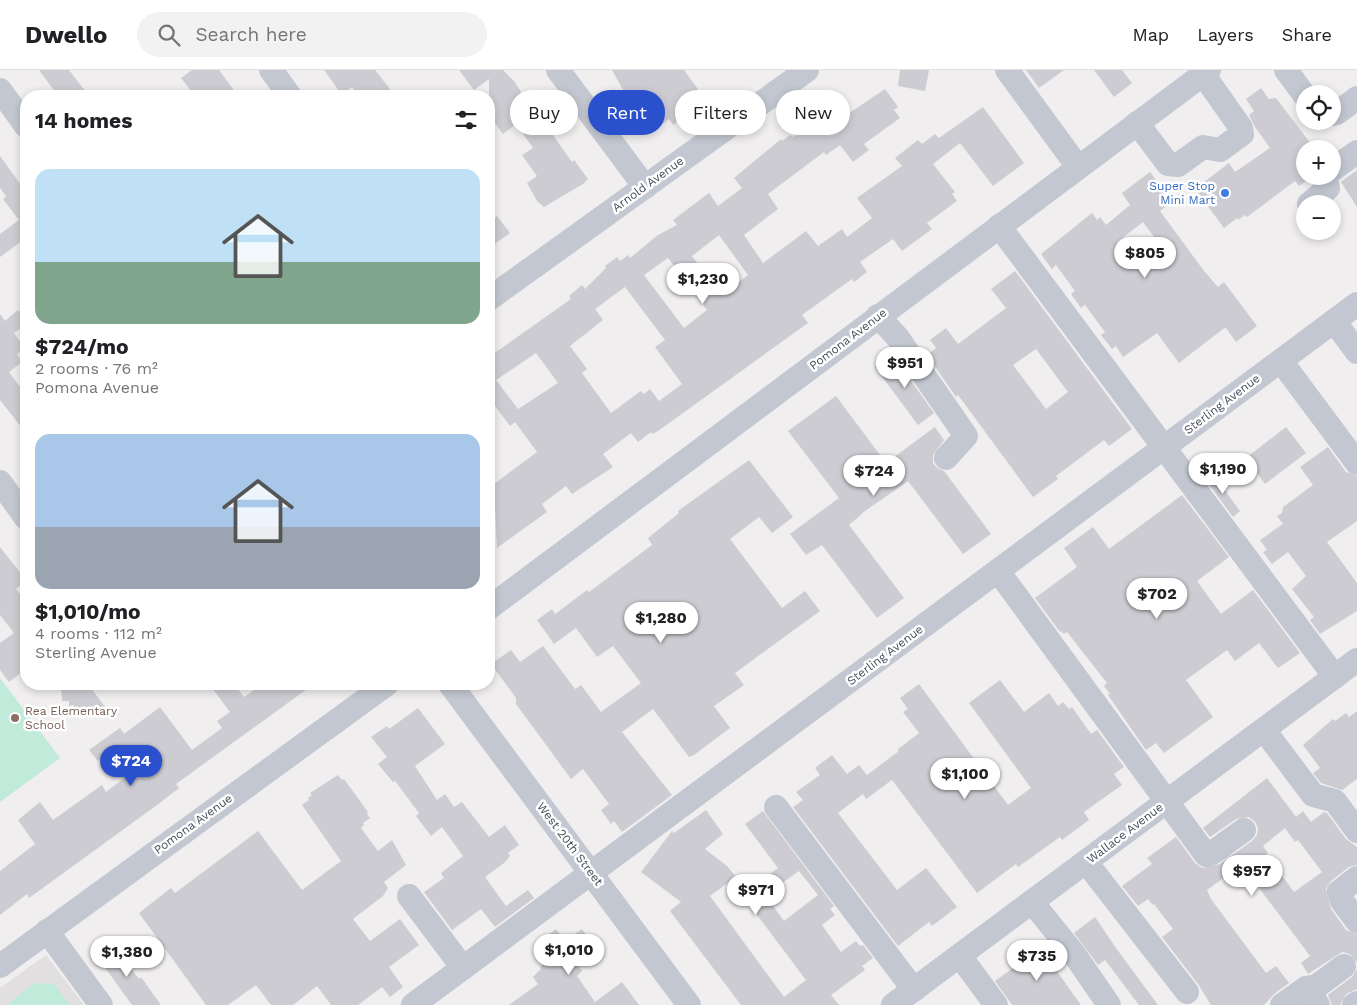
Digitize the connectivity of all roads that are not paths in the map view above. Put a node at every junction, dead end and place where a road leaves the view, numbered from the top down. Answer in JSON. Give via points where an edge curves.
{"nodes":[{"id":1,"x":271,"y":70,"type":"edge"},
{"id":2,"x":558,"y":70,"type":"edge"},
{"id":3,"x":807,"y":70,"type":"edge"},
{"id":4,"x":1006,"y":70,"type":"edge"},
{"id":5,"x":1286,"y":70,"type":"edge"},
{"id":6,"x":1206,"y":72,"type":"edge"},
{"id":7,"x":1297,"y":85,"type":"edge"},
{"id":8,"x":0,"y":90,"type":"edge"},
{"id":9,"x":286,"y":90,"type":"edge"},
{"id":10,"x":1357,"y":98,"type":"edge"},
{"id":11,"x":1341,"y":110,"type":"edge"},
{"id":12,"x":20,"y":118,"type":"edge"},
{"id":13,"x":1137,"y":123,"type":"junction"},
{"id":14,"x":1357,"y":152,"type":"edge"},
{"id":15,"x":1341,"y":164,"type":"edge"},
{"id":16,"x":1078,"y":167,"type":"junction"},
{"id":17,"x":1327,"y":185,"type":"edge"},
{"id":18,"x":645,"y":186,"type":"junction"},
{"id":19,"x":1320,"y":195,"type":"edge"},
{"id":20,"x":999,"y":226,"type":"junction"},
{"id":21,"x":495,"y":295,"type":"edge"},
{"id":22,"x":1357,"y":304,"type":"edge"},
{"id":23,"x":878,"y":316,"type":"junction"},
{"id":24,"x":1334,"y":321,"type":"junction"},
{"id":25,"x":1357,"y":352,"type":"edge"},
{"id":26,"x":1281,"y":361,"type":"junction"},
{"id":27,"x":1164,"y":447,"type":"junction"},
{"id":28,"x":946,"y":458,"type":"dead end"},
{"id":29,"x":1357,"y":463,"type":"edge"},
{"id":30,"x":0,"y":482,"type":"edge"},
{"id":31,"x":20,"y":510,"type":"edge"},
{"id":32,"x":998,"y":571,"type":"junction"},
{"id":33,"x":495,"y":603,"type":"edge"},
{"id":34,"x":1349,"y":672,"type":"edge"},
{"id":35,"x":378,"y":690,"type":"edge"},
{"id":36,"x":454,"y":690,"type":"edge"},
{"id":37,"x":1264,"y":730,"type":"junction"},
{"id":38,"x":1167,"y":801,"type":"junction"},
{"id":39,"x":776,"y":807,"type":"dead end"},
{"id":40,"x":1244,"y":830,"type":"dead end"},
{"id":41,"x":1357,"y":831,"type":"edge"},
{"id":42,"x":1086,"y":862,"type":"junction"},
{"id":43,"x":591,"y":873,"type":"junction"},
{"id":44,"x":1357,"y":878,"type":"edge"},
{"id":45,"x":409,"y":896,"type":"dead end"},
{"id":46,"x":1032,"y":902,"type":"junction"},
{"id":47,"x":1357,"y":921,"type":"edge"},
{"id":48,"x":47,"y":931,"type":"junction"},
{"id":49,"x":960,"y":956,"type":"junction"},
{"id":50,"x":0,"y":966,"type":"edge"},
{"id":51,"x":1344,"y":966,"type":"dead end"},
{"id":52,"x":463,"y":968,"type":"junction"},
{"id":53,"x":914,"y":990,"type":"junction"},
{"id":54,"x":1187,"y":992,"type":"dead end"},
{"id":55,"x":1312,"y":997,"type":"edge"},
{"id":56,"x":1357,"y":1002,"type":"edge"},
{"id":57,"x":101,"y":1005,"type":"edge"},
{"id":58,"x":413,"y":1005,"type":"edge"},
{"id":59,"x":689,"y":1005,"type":"edge"},
{"id":60,"x":893,"y":1005,"type":"edge"},
{"id":61,"x":996,"y":1005,"type":"edge"},
{"id":62,"x":1109,"y":1005,"type":"edge"},
{"id":63,"x":1282,"y":1005,"type":"edge"},
{"id":64,"x":1354,"y":1005,"type":"edge"}],
"edges":[{"from":1,"to":9,"type":"street"},
{"from":2,"to":18,"type":"street"},
{"from":3,"to":18,"type":"street","name":"Arnold Avenue"},
{"from":4,"to":16,"type":"street"},
{"from":5,"to":7,"type":"street"},
{"from":6,"to":13,"type":"street","name":"Pomona Avenue"},
{"from":6,"to":13,"type":"street","via":[[1242,134],[1220,150],[1203,147],[1178,165],[1168,164]]},
{"from":8,"to":12,"type":"street"},
{"from":10,"to":11,"type":"street"},
{"from":13,"to":16,"type":"street","name":"Pomona Avenue"},
{"from":14,"to":15,"type":"street"},
{"from":16,"to":20,"type":"street","name":"Pomona Avenue"},
{"from":17,"to":19,"type":"street"},
{"from":18,"to":21,"type":"street","name":"Arnold Avenue"},
{"from":20,"to":23,"type":"street","name":"Pomona Avenue"},
{"from":20,"to":27,"type":"street"},
{"from":22,"to":24,"type":"street","name":"Sterling Avenue"},
{"from":23,"to":28,"type":"street","via":[[898,338],[966,436]]},
{"from":23,"to":33,"type":"street","name":"Pomona Avenue"},
{"from":24,"to":25,"type":"street"},
{"from":24,"to":26,"type":"street","name":"Sterling Avenue"},
{"from":26,"to":27,"type":"street","name":"Sterling Avenue"},
{"from":26,"to":29,"type":"street"},
{"from":27,"to":32,"type":"street","name":"Sterling Avenue"},
{"from":27,"to":34,"type":"street"},
{"from":30,"to":31,"type":"street"},
{"from":32,"to":38,"type":"street"},
{"from":32,"to":43,"type":"street","name":"Sterling Avenue"},
{"from":34,"to":37,"type":"street","name":"Wallace Avenue"},
{"from":35,"to":48,"type":"street","name":"Pomona Avenue"},
{"from":36,"to":43,"type":"street","name":"West 20th Street"},
{"from":37,"to":38,"type":"street","name":"Wallace Avenue"},
{"from":37,"to":41,"type":"street","via":[[1313,795],[1335,801]]},
{"from":38,"to":40,"type":"street","via":[[1206,855]]},
{"from":38,"to":42,"type":"street","name":"Wallace Avenue"},
{"from":39,"to":53,"type":"street"},
{"from":42,"to":46,"type":"street","name":"Wallace Avenue"},
{"from":42,"to":54,"type":"street"},
{"from":43,"to":52,"type":"street","name":"Sterling Avenue"},
{"from":43,"to":59,"type":"street","name":"West 20th Street"},
{"from":44,"to":47,"type":"street","via":[[1338,892]]},
{"from":45,"to":52,"type":"street"},
{"from":46,"to":49,"type":"street","name":"Wallace Avenue"},
{"from":46,"to":62,"type":"street","via":[[1074,954]]},
{"from":48,"to":50,"type":"street","name":"Pomona Avenue"},
{"from":48,"to":57,"type":"street"},
{"from":49,"to":53,"type":"street","name":"Wallace Avenue"},
{"from":49,"to":61,"type":"street"},
{"from":51,"to":55,"type":"street","via":[[1317,986]]},
{"from":52,"to":58,"type":"street","name":"Sterling Avenue"},
{"from":53,"to":60,"type":"street","name":"Wallace Avenue"},
{"from":55,"to":63,"type":"street"},
{"from":56,"to":64,"type":"street"}]}
